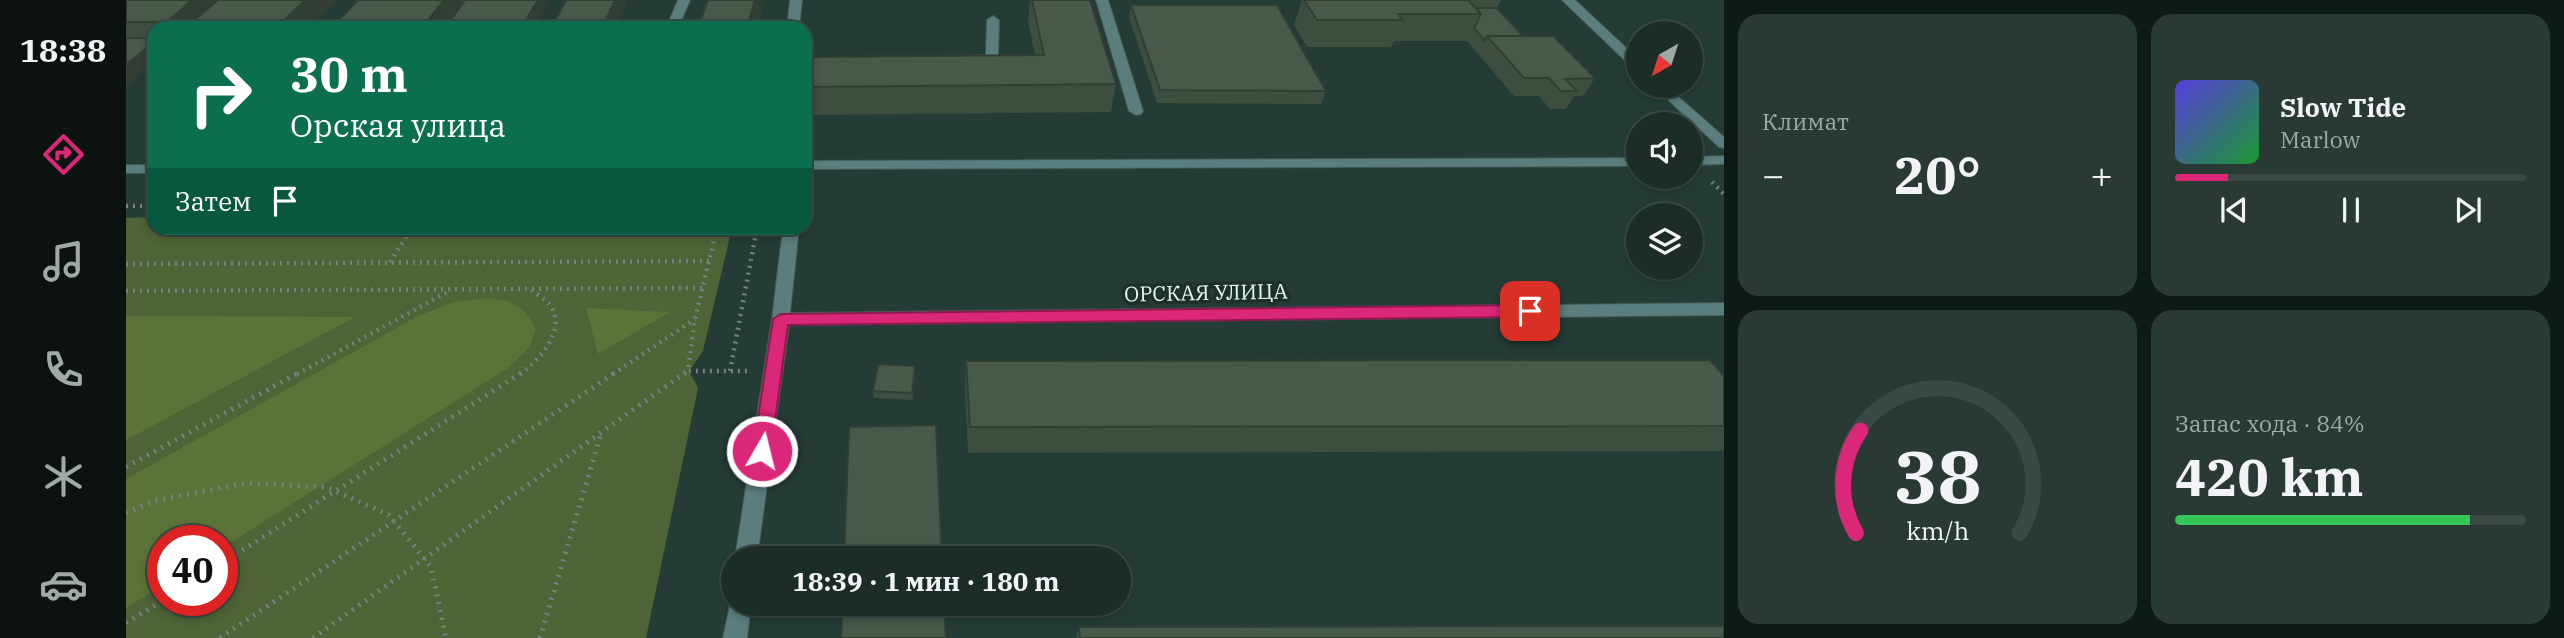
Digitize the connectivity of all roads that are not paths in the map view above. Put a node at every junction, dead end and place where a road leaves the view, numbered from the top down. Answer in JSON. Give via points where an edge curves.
{"nodes":[{"id":1,"x":684,"y":0,"type":"edge"},
{"id":2,"x":796,"y":0,"type":"edge"},
{"id":3,"x":1102,"y":0,"type":"edge"},
{"id":4,"x":1568,"y":0,"type":"edge"},
{"id":5,"x":993,"y":20,"type":"dead end"},
{"id":6,"x":675,"y":21,"type":"edge"},
{"id":7,"x":794,"y":21,"type":"edge"},
{"id":8,"x":1626,"y":55,"type":"edge"},
{"id":9,"x":953,"y":60,"type":"edge"},
{"id":10,"x":1672,"y":98,"type":"edge"},
{"id":11,"x":1136,"y":111,"type":"dead end"},
{"id":12,"x":1724,"y":144,"type":"edge"},
{"id":13,"x":1724,"y":160,"type":"edge"},
{"id":14,"x":1703,"y":161,"type":"edge"},
{"id":15,"x":1626,"y":162,"type":"edge"},
{"id":16,"x":812,"y":165,"type":"edge"},
{"id":17,"x":126,"y":169,"type":"edge"},
{"id":18,"x":147,"y":169,"type":"edge"},
{"id":19,"x":790,"y":235,"type":"edge"},
{"id":20,"x":1724,"y":309,"type":"edge"},
{"id":21,"x":781,"y":319,"type":"junction"},
{"id":22,"x":748,"y":546,"type":"edge"},
{"id":23,"x":738,"y":616,"type":"edge"},
{"id":24,"x":735,"y":638,"type":"edge"}],
"edges":[{"from":1,"to":6,"type":"street"},
{"from":2,"to":7,"type":"street"},
{"from":3,"to":11,"type":"street"},
{"from":4,"to":8,"type":"street"},
{"from":5,"to":9,"type":"street","via":[[992,58]]},
{"from":10,"to":12,"type":"street"},
{"from":13,"to":14,"type":"street"},
{"from":15,"to":16,"type":"street"},
{"from":17,"to":18,"type":"street"},
{"from":19,"to":21,"type":"street"},
{"from":20,"to":21,"type":"street","name":"ОРСКАЯ УЛИЦА"},
{"from":21,"to":22,"type":"street"},
{"from":23,"to":24,"type":"street"}]}
